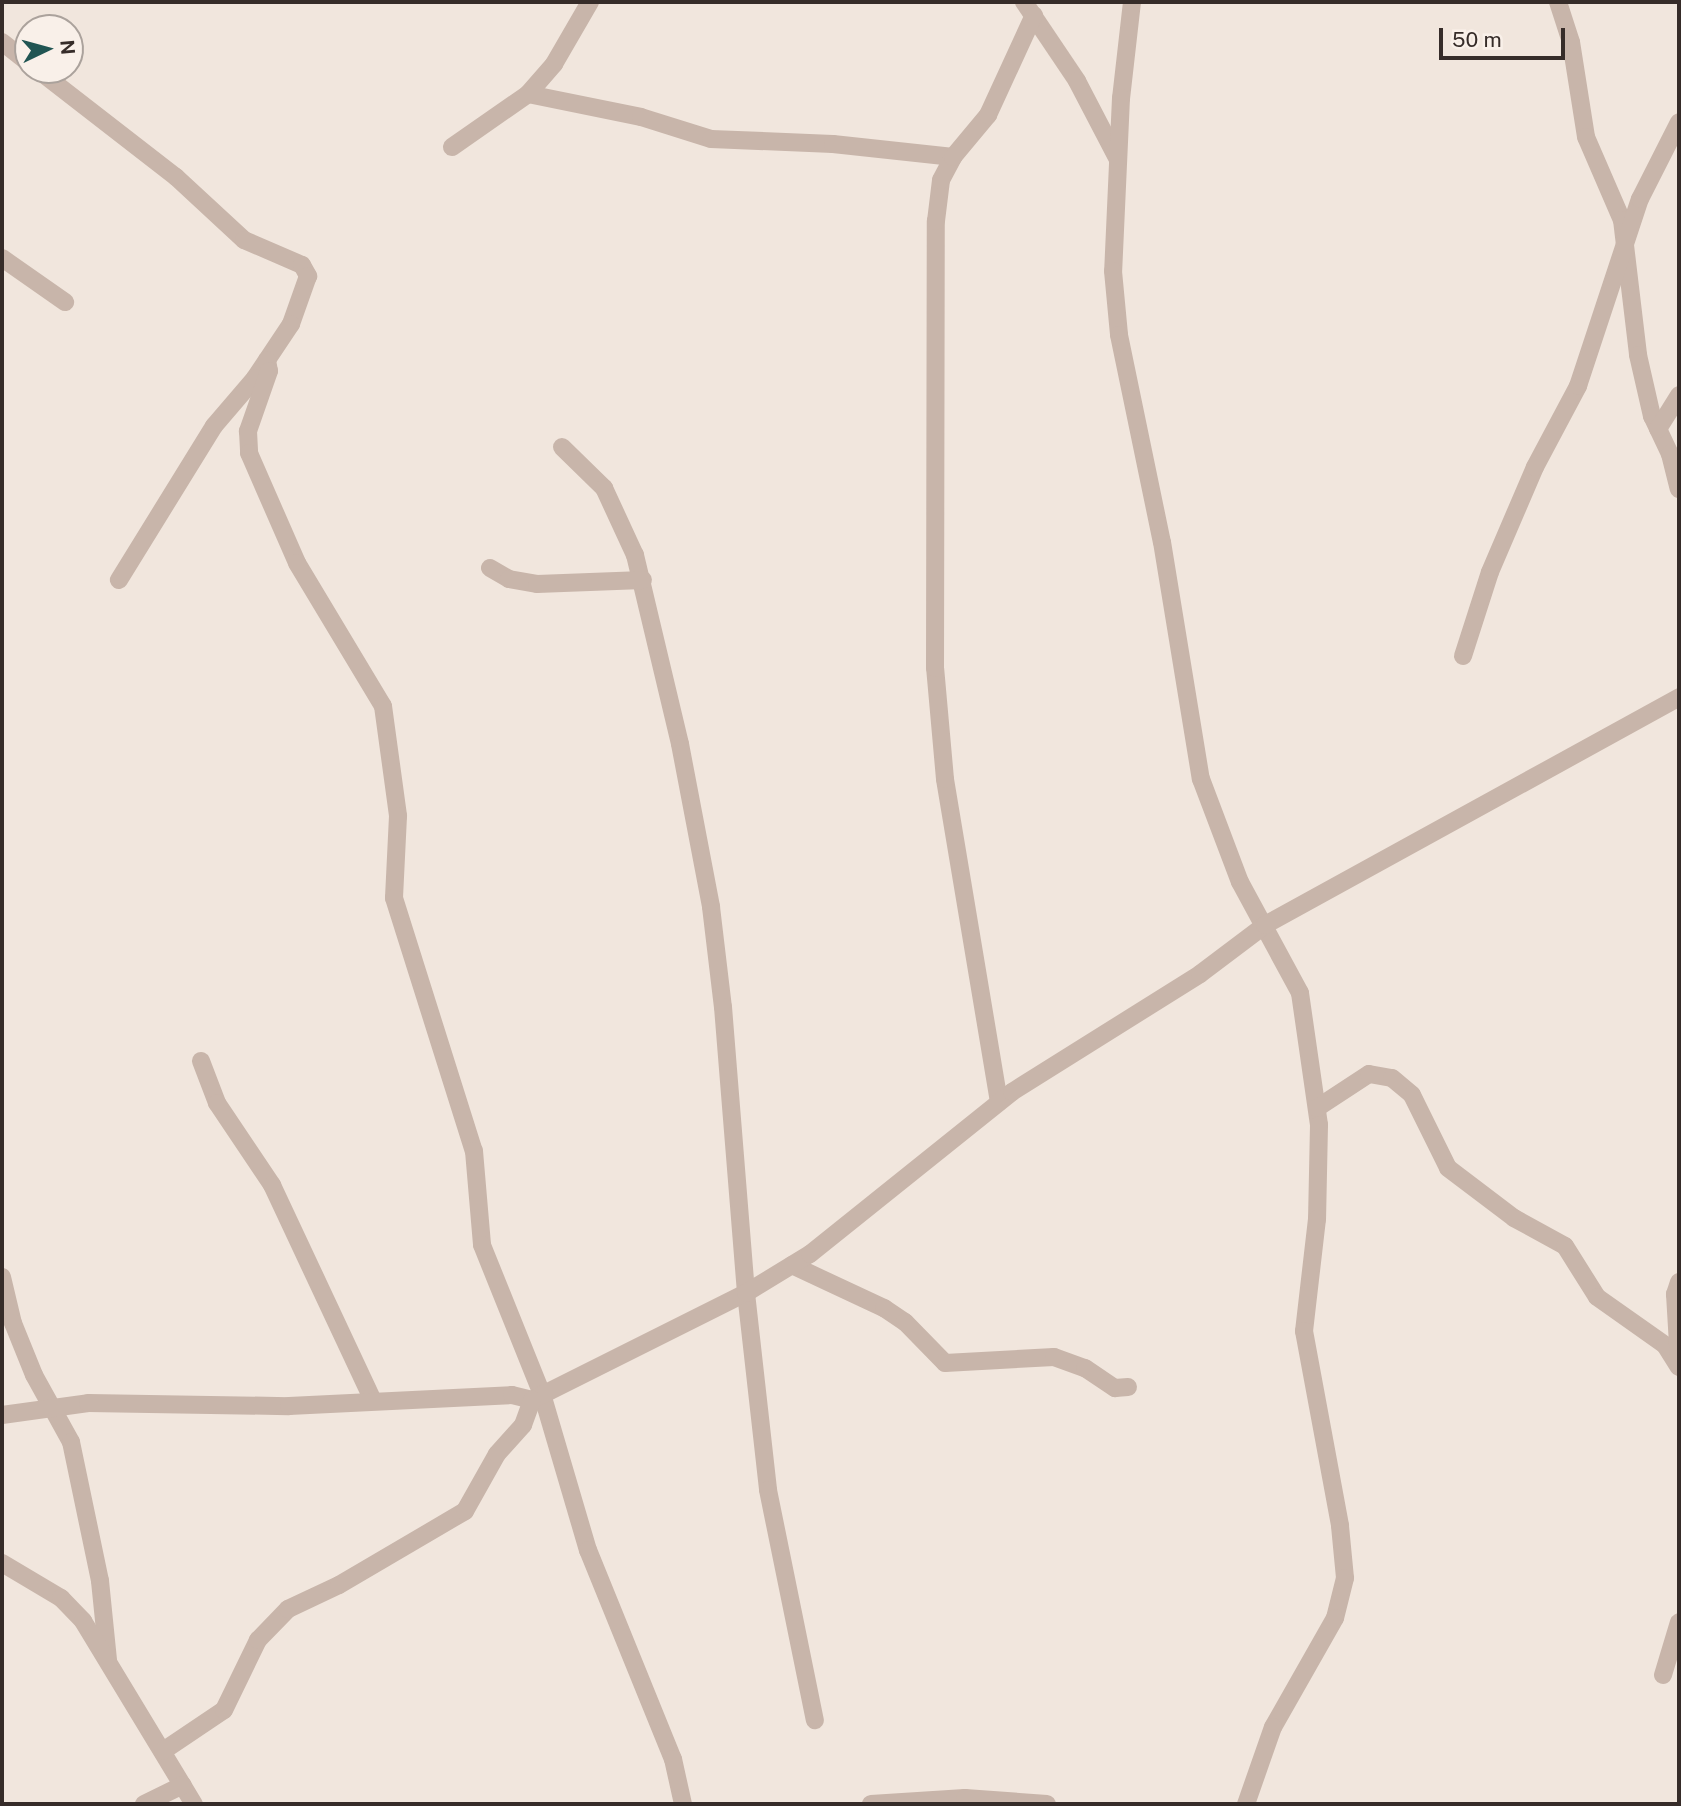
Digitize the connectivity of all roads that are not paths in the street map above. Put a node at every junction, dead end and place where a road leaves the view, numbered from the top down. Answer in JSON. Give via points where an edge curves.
{"nodes":[{"id":1,"x":590,"y":2,"type":"edge"},
{"id":2,"x":1132,"y":2,"type":"edge"},
{"id":3,"x":1558,"y":2,"type":"edge"},
{"id":4,"x":1029,"y":8,"type":"edge"},
{"id":5,"x":56,"y":84,"type":"edge"},
{"id":6,"x":528,"y":94,"type":"junction"},
{"id":7,"x":1679,"y":122,"type":"edge"},
{"id":8,"x":452,"y":147,"type":"dead end"},
{"id":9,"x":953,"y":157,"type":"junction"},
{"id":10,"x":1118,"y":159,"type":"junction"},
{"id":11,"x":1625,"y":237,"type":"junction"},
{"id":12,"x":2,"y":258,"type":"edge"},
{"id":13,"x":65,"y":302,"type":"dead end"},
{"id":14,"x":267,"y":360,"type":"junction"},
{"id":15,"x":1679,"y":395,"type":"edge"},
{"id":16,"x":1658,"y":429,"type":"junction"},
{"id":17,"x":562,"y":447,"type":"dead end"},
{"id":18,"x":1679,"y":489,"type":"edge"},
{"id":19,"x":490,"y":568,"type":"dead end"},
{"id":20,"x":120,"y":580,"type":"dead end"},
{"id":21,"x":643,"y":580,"type":"junction"},
{"id":22,"x":1463,"y":656,"type":"dead end"},
{"id":23,"x":1679,"y":696,"type":"edge"},
{"id":24,"x":1265,"y":925,"type":"junction"},
{"id":25,"x":201,"y":1061,"type":"dead end"},
{"id":26,"x":999,"y":1102,"type":"junction"},
{"id":27,"x":1317,"y":1108,"type":"junction"},
{"id":28,"x":792,"y":1265,"type":"junction"},
{"id":29,"x":2,"y":1278,"type":"edge"},
{"id":30,"x":1679,"y":1282,"type":"edge"},
{"id":31,"x":746,"y":1293,"type":"junction"},
{"id":32,"x":1679,"y":1364,"type":"edge"},
{"id":33,"x":1128,"y":1387,"type":"dead end"},
{"id":34,"x":537,"y":1397,"type":"junction"},
{"id":35,"x":373,"y":1401,"type":"junction"},
{"id":36,"x":50,"y":1407,"type":"junction"},
{"id":37,"x":2,"y":1415,"type":"edge"},
{"id":38,"x":2,"y":1563,"type":"edge"},
{"id":39,"x":1679,"y":1622,"type":"edge"},
{"id":40,"x":108,"y":1660,"type":"junction"},
{"id":41,"x":1663,"y":1675,"type":"dead end"},
{"id":42,"x":814,"y":1720,"type":"dead end"},
{"id":43,"x":163,"y":1751,"type":"junction"},
{"id":44,"x":183,"y":1785,"type":"junction"},
{"id":45,"x":1019,"y":1803,"type":"edge"},
{"id":46,"x":144,"y":1804,"type":"edge"},
{"id":47,"x":194,"y":1804,"type":"edge"},
{"id":48,"x":683,"y":1804,"type":"edge"},
{"id":49,"x":872,"y":1804,"type":"edge"},
{"id":50,"x":1047,"y":1804,"type":"edge"},
{"id":51,"x":1243,"y":1804,"type":"edge"}],
"edges":[{"from":1,"to":6,"type":"street","via":[[554,64]]},
{"from":2,"to":10,"type":"street"},
{"from":3,"to":11,"type":"street","via":[[1571,41],[1586,137],[1613,195]]},
{"from":4,"to":9,"type":"street","via":[[988,115]]},
{"from":4,"to":10,"type":"street","via":[[1077,81]]},
{"from":5,"to":14,"type":"street","via":[[176,177],[244,240],[302,265],[308,276],[306,290]]},
{"from":6,"to":8,"type":"street"},
{"from":6,"to":9,"type":"street","via":[[641,117],[711,139],[833,144]]},
{"from":7,"to":11,"type":"street"},
{"from":9,"to":26,"type":"street","via":[[941,180],[936,221],[935,667],[945,779]]},
{"from":10,"to":24,"type":"street","via":[[1113,271],[1119,335],[1164,556],[1201,779],[1224,843]]},
{"from":11,"to":16,"type":"street","via":[[1638,355]]},
{"from":11,"to":22,"type":"street","via":[[1578,386],[1535,467],[1495,561]]},
{"from":12,"to":13,"type":"street"},
{"from":14,"to":20,"type":"street","via":[[214,426]]},
{"from":14,"to":34,"type":"street","via":[[269,372],[248,431],[249,453],[297,563],[383,706],[396,780],[393,871],[399,920],[474,1151],[482,1245]]},
{"from":15,"to":16,"type":"street"},
{"from":16,"to":18,"type":"street"},
{"from":17,"to":21,"type":"street","via":[[604,488]]},
{"from":19,"to":21,"type":"street","via":[[509,579],[537,584]]},
{"from":21,"to":31,"type":"street","via":[[711,907]]},
{"from":23,"to":24,"type":"street"},
{"from":24,"to":26,"type":"street","via":[[1200,974],[1055,1062]]},
{"from":24,"to":27,"type":"street","via":[[1300,993]]},
{"from":25,"to":35,"type":"street","via":[[217,1103],[272,1185]]},
{"from":26,"to":28,"type":"street","via":[[844,1230]]},
{"from":27,"to":32,"type":"street","via":[[1369,1073],[1392,1078],[1412,1095],[1448,1168],[1514,1218],[1565,1246],[1597,1297],[1665,1345]]},
{"from":27,"to":51,"type":"street","via":[[1317,1219],[1304,1331],[1340,1526],[1345,1578],[1335,1618],[1273,1727]]},
{"from":28,"to":31,"type":"street"},
{"from":28,"to":33,"type":"street","via":[[884,1308],[905,1322],[945,1363],[1054,1357],[1085,1368],[1115,1388]]},
{"from":29,"to":36,"type":"street","via":[[13,1323]]},
{"from":30,"to":32,"type":"street","via":[[1675,1294]]},
{"from":31,"to":34,"type":"street"},
{"from":31,"to":42,"type":"street","via":[[768,1490]]},
{"from":34,"to":35,"type":"street"},
{"from":34,"to":43,"type":"street","via":[[465,1511],[339,1585],[288,1609],[258,1640],[224,1710]]},
{"from":34,"to":48,"type":"street","via":[[588,1550],[673,1759]]},
{"from":35,"to":36,"type":"street"},
{"from":36,"to":37,"type":"street"},
{"from":36,"to":40,"type":"street","via":[[71,1442],[100,1581]]},
{"from":38,"to":40,"type":"street","via":[[61,1598]]},
{"from":39,"to":41,"type":"street"},
{"from":40,"to":43,"type":"street"},
{"from":43,"to":44,"type":"street"},
{"from":44,"to":46,"type":"street"},
{"from":44,"to":47,"type":"street"},
{"from":45,"to":49,"type":"street","via":[[965,1798]]},
{"from":45,"to":50,"type":"street"}]}
